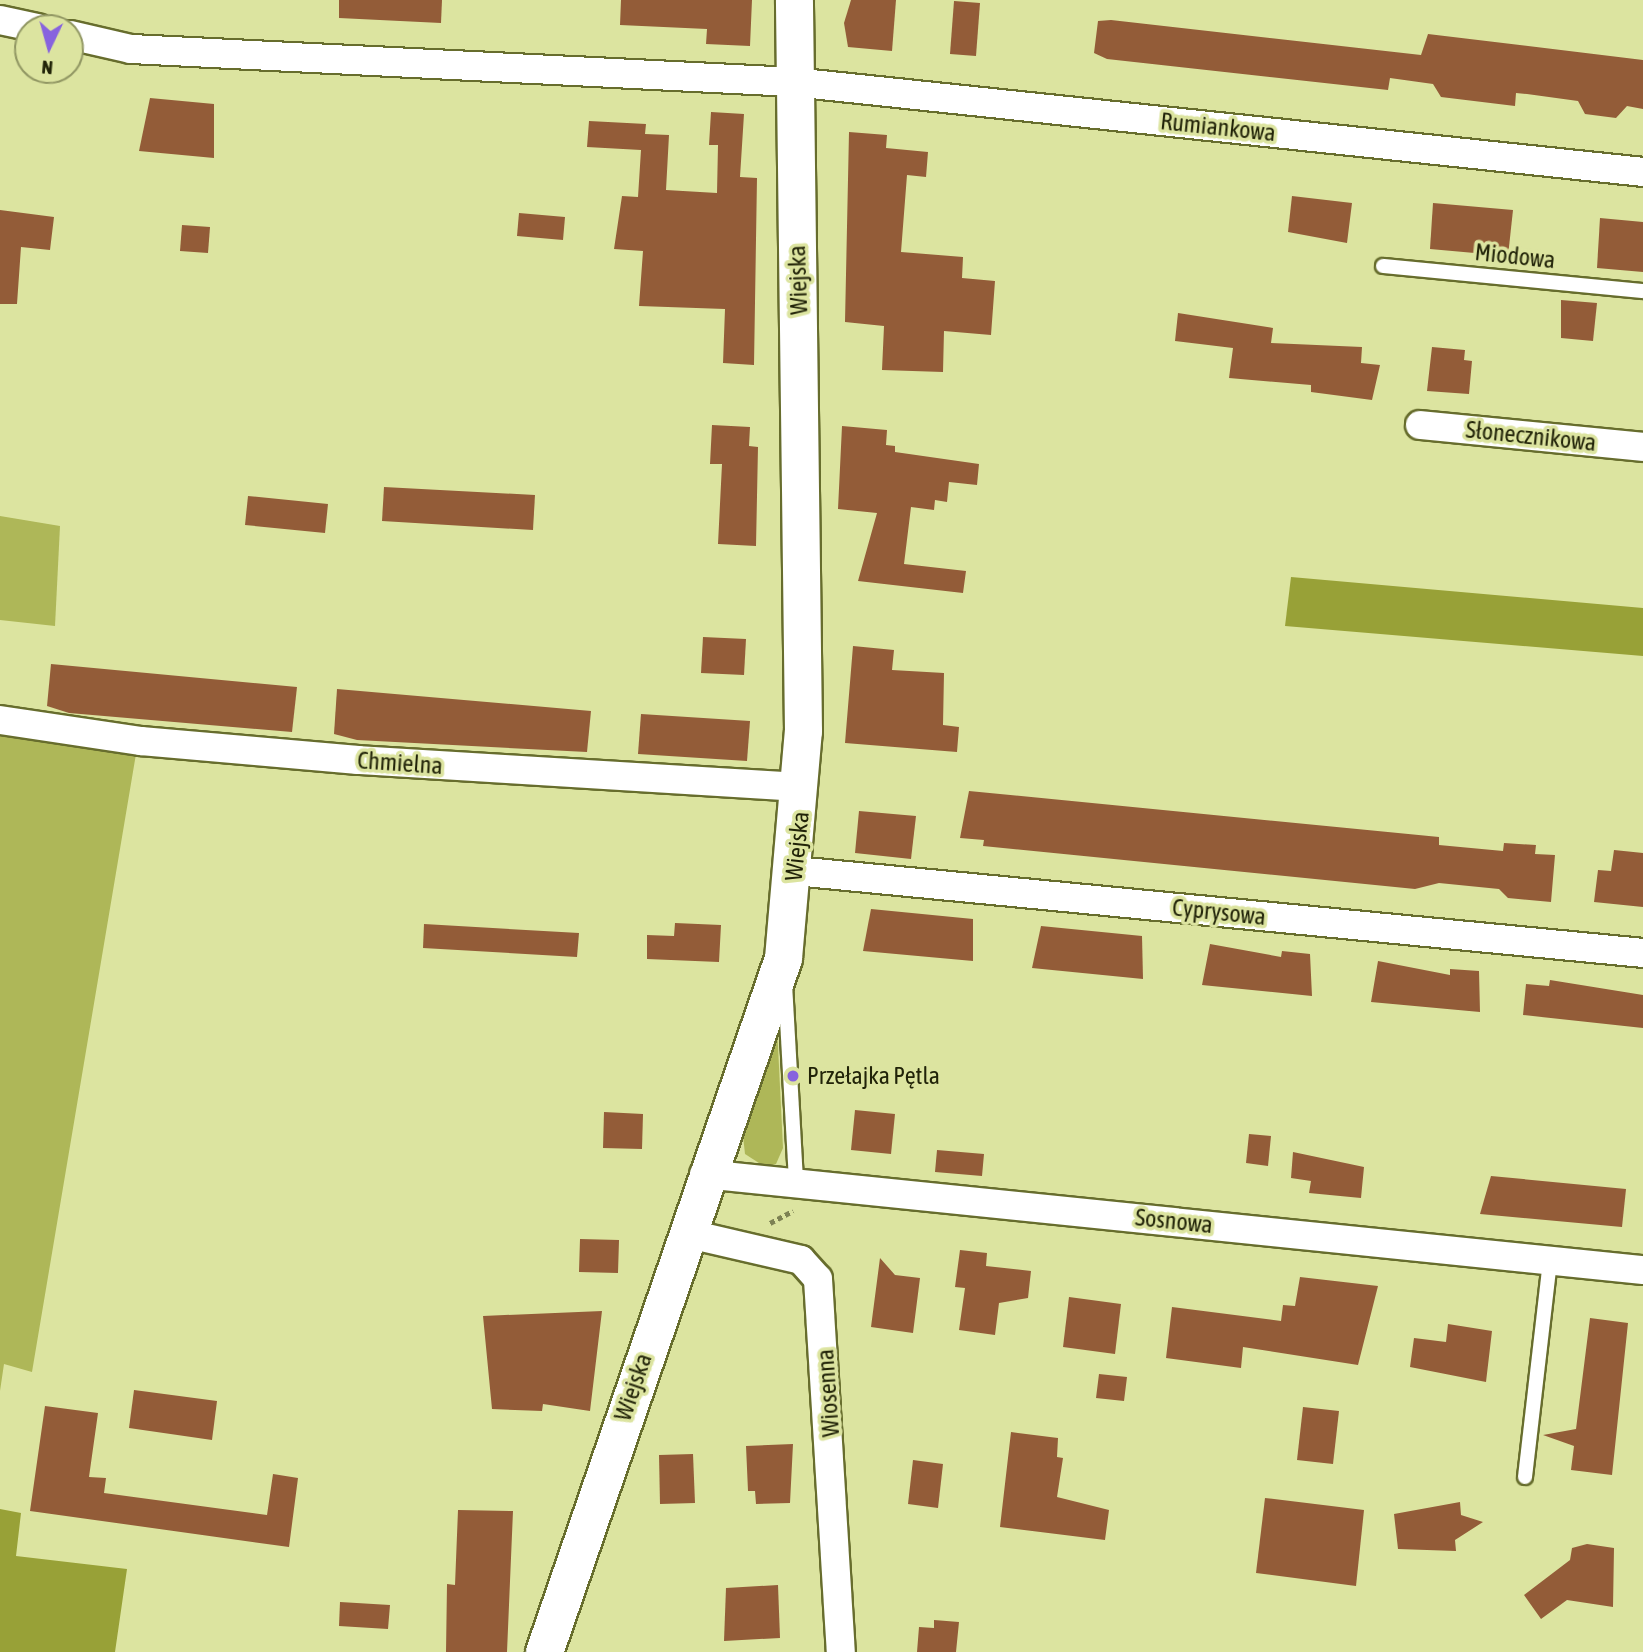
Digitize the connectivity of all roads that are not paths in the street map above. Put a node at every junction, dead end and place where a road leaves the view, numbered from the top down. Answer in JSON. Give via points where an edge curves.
{"nodes":[{"id":1,"x":794,"y":0,"type":"edge"},
{"id":2,"x":84,"y":38,"type":"edge"},
{"id":3,"x":793,"y":82,"type":"junction"},
{"id":4,"x":1643,"y":172,"type":"edge"},
{"id":5,"x":1383,"y":266,"type":"dead end"},
{"id":6,"x":1643,"y":291,"type":"edge"},
{"id":7,"x":1420,"y":425,"type":"dead end"},
{"id":8,"x":1643,"y":447,"type":"edge"},
{"id":9,"x":0,"y":720,"type":"edge"},
{"id":10,"x":802,"y":787,"type":"junction"},
{"id":11,"x":795,"y":871,"type":"junction"},
{"id":12,"x":1643,"y":953,"type":"edge"},
{"id":13,"x":783,"y":958,"type":"junction"},
{"id":14,"x":704,"y":1174,"type":"junction"},
{"id":15,"x":796,"y":1182,"type":"junction"},
{"id":16,"x":685,"y":1233,"type":"junction"},
{"id":17,"x":1550,"y":1261,"type":"junction"},
{"id":18,"x":1643,"y":1270,"type":"edge"},
{"id":19,"x":1525,"y":1477,"type":"dead end"},
{"id":20,"x":544,"y":1652,"type":"edge"},
{"id":21,"x":841,"y":1652,"type":"edge"}],
"edges":[{"from":1,"to":3,"type":"street","name":"Wiejska"},
{"from":2,"to":3,"type":"street","name":"Rumiankowa","via":[[131,49]]},
{"from":3,"to":4,"type":"street","name":"Rumiankowa"},
{"from":3,"to":10,"type":"street","name":"Wiejska"},
{"from":5,"to":6,"type":"lane","name":"Miodowa"},
{"from":7,"to":8,"type":"street","name":"Słonecznikowa"},
{"from":9,"to":10,"type":"street","name":"Chmielna","via":[[141,741],[358,761]]},
{"from":10,"to":11,"type":"street","name":"Wiejska"},
{"from":11,"to":12,"type":"street","name":"Cyprysowa"},
{"from":11,"to":13,"type":"street","name":"Wiejska"},
{"from":13,"to":14,"type":"street","name":"Wiejska"},
{"from":13,"to":15,"type":"lane"},
{"from":14,"to":15,"type":"street","name":"Sosnowa"},
{"from":14,"to":16,"type":"street","name":"Wiejska"},
{"from":15,"to":17,"type":"street","name":"Sosnowa"},
{"from":16,"to":20,"type":"street","name":"Wiejska"},
{"from":16,"to":21,"type":"street","name":"Wiosenna","via":[[801,1259],[818,1279]]},
{"from":17,"to":18,"type":"street","name":"Sosnowa"},
{"from":17,"to":19,"type":"lane"}]}
